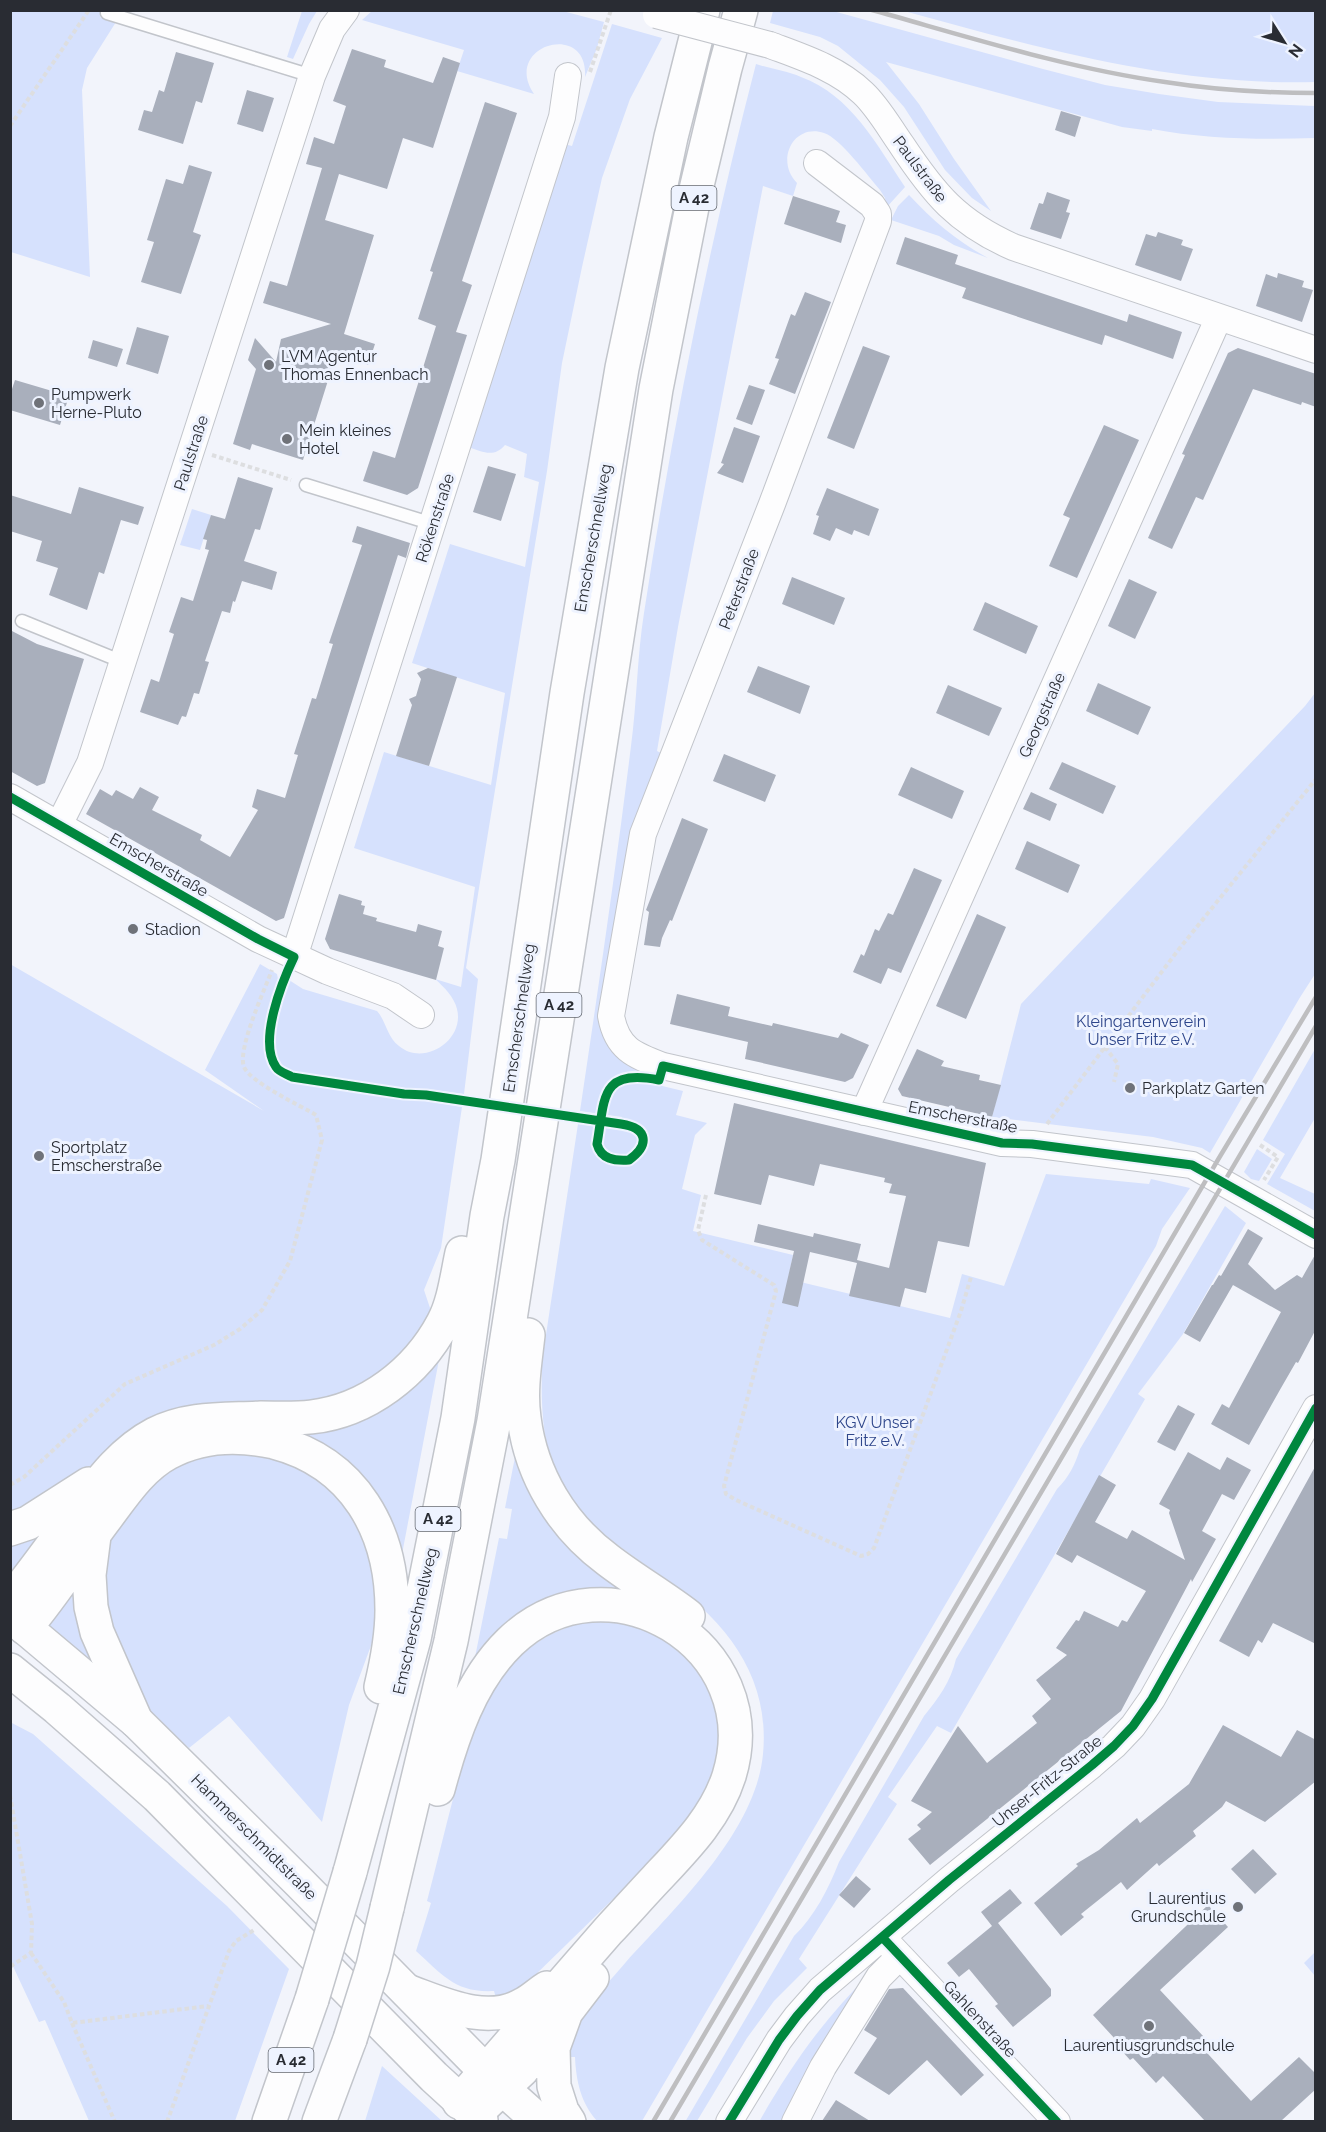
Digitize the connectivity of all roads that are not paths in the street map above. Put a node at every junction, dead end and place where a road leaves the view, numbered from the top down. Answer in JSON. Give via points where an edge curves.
{"nodes":[{"id":1,"x":346,"y":10,"type":"edge"},
{"id":2,"x":703,"y":10,"type":"edge"},
{"id":3,"x":741,"y":10,"type":"edge"},
{"id":4,"x":107,"y":13,"type":"dead end"},
{"id":5,"x":648,"y":13,"type":"edge"},
{"id":6,"x":312,"y":76,"type":"junction"},
{"id":7,"x":568,"y":76,"type":"dead end"},
{"id":8,"x":817,"y":163,"type":"dead end"},
{"id":9,"x":1219,"y":317,"type":"junction"},
{"id":10,"x":1316,"y":350,"type":"edge"},
{"id":11,"x":306,"y":485,"type":"road end"},
{"id":12,"x":433,"y":525,"type":"junction"},
{"id":13,"x":22,"y":621,"type":"dead end"},
{"id":14,"x":123,"y":662,"type":"junction"},
{"id":15,"x":10,"y":797,"type":"edge"},
{"id":16,"x":59,"y":825,"type":"junction"},
{"id":17,"x":287,"y":954,"type":"junction"},
{"id":18,"x":421,"y":1016,"type":"dead end"},
{"id":19,"x":623,"y":1045,"type":"joint"},
{"id":20,"x":864,"y":1112,"type":"junction"},
{"id":21,"x":498,"y":1160,"type":"junction"},
{"id":22,"x":1316,"y":1235,"type":"edge"},
{"id":23,"x":518,"y":1266,"type":"junction"},
{"id":24,"x":1316,"y":1408,"type":"edge"},
{"id":25,"x":108,"y":1472,"type":"junction"},
{"id":26,"x":10,"y":1529,"type":"edge"},
{"id":27,"x":94,"y":1534,"type":"junction"},
{"id":28,"x":14,"y":1622,"type":"edge"},
{"id":29,"x":10,"y":1670,"type":"edge"},
{"id":30,"x":10,"y":1701,"type":"edge"},
{"id":31,"x":57,"y":1707,"type":"junction"},
{"id":32,"x":136,"y":1721,"type":"junction"},
{"id":33,"x":350,"y":1872,"type":"junction"},
{"id":34,"x":387,"y":1908,"type":"junction"},
{"id":35,"x":882,"y":1937,"type":"junction"},
{"id":36,"x":900,"y":1956,"type":"junction"},
{"id":37,"x":571,"y":1973,"type":"junction"},
{"id":38,"x":407,"y":1991,"type":"junction"},
{"id":39,"x":566,"y":2012,"type":"junction"},
{"id":40,"x":494,"y":2080,"type":"junction"},
{"id":41,"x":472,"y":2113,"type":"edge"},
{"id":42,"x":269,"y":2121,"type":"edge"},
{"id":43,"x":320,"y":2121,"type":"edge"},
{"id":44,"x":540,"y":2121,"type":"edge"},
{"id":45,"x":568,"y":2121,"type":"edge"},
{"id":46,"x":729,"y":2121,"type":"edge"},
{"id":47,"x":795,"y":2121,"type":"edge"},
{"id":48,"x":1057,"y":2121,"type":"edge"}],
"edges":[{"from":1,"to":6,"type":"street","name":"Paulstraße","via":[[332,29]]},
{"from":2,"to":21,"type":"main road","name":"Emscherschnellweg","number":"A 42","via":[[670,137],[622,368],[567,693]]},
{"from":3,"to":23,"type":"main road","number":"A 42","via":[[693,202],[656,388]]},
{"from":4,"to":6,"type":"lane"},
{"from":5,"to":9,"type":"street","name":"Paulstraße","bridge":true,"via":[[770,45],[837,73],[863,93],[883,117],[937,195],[987,234],[1013,247]]},
{"from":6,"to":14,"type":"street","name":"Paulstraße"},
{"from":7,"to":12,"type":"street","name":"Rökenstraße","via":[[562,117]]},
{"from":8,"to":19,"type":"street","name":"Peterstraße","via":[[872,205],[879,221],[643,834],[611,1016],[614,1032]]},
{"from":9,"to":10,"type":"street","name":"Paulstraße"},
{"from":9,"to":20,"type":"street","name":"Georgstraße"},
{"from":11,"to":12,"type":"lane"},
{"from":12,"to":17,"type":"street","name":"Rökenstraße"},
{"from":13,"to":14,"type":"lane"},
{"from":14,"to":16,"type":"street","name":"Paulstraße","via":[[90,763]]},
{"from":15,"to":16,"type":"street","name":"Emscherstraße"},
{"from":16,"to":17,"type":"street","name":"Emscherstraße"},
{"from":17,"to":18,"type":"street","name":"Emscherstraße","via":[[393,996]]},
{"from":19,"to":20,"type":"street","name":"Emscherstraße","via":[[634,1055],[663,1066]]},
{"from":20,"to":22,"type":"street","name":"Emscherstraße","via":[[1002,1143],[1192,1165]]},
{"from":21,"to":25,"type":"main road","via":[[472,1208],[444,1322],[404,1373],[374,1397],[313,1417],[213,1418],[183,1423],[155,1434],[129,1451]]},
{"from":21,"to":33,"type":"main road","name":"Emscherschnellweg","number":"A 42","via":[[458,1418],[414,1639]]},
{"from":23,"to":34,"type":"main road","number":"A 42","via":[[494,1421],[451,1641]]},
{"from":23,"to":39,"type":"main road","via":[[530,1319],[524,1417],[536,1468],[558,1510],[577,1532],[607,1559],[701,1626],[724,1653],[749,1716],[750,1749],[743,1782],[728,1816]]},
{"from":24,"to":35,"type":"street","name":"Unser-Fritz-Straße","via":[[1166,1676],[1133,1726],[1092,1765]]},
{"from":25,"to":26,"type":"main road","via":[[28,1523]]},
{"from":25,"to":28,"type":"main road"},
{"from":27,"to":28,"type":"main road","via":[[45,1604]]},
{"from":27,"to":32,"type":"main road","via":[[89,1575],[91,1607],[97,1632]]},
{"from":27,"to":33,"type":"main road","via":[[135,1479],[167,1453],[195,1442],[253,1437],[288,1446],[323,1463],[347,1482],[368,1511],[382,1542],[390,1576],[392,1611],[388,1655],[357,1797]]},
{"from":28,"to":32,"type":"main road","name":"Hammerschmidtstraße"},
{"from":29,"to":31,"type":"main road"},
{"from":30,"to":31,"type":"main road"},
{"from":31,"to":41,"type":"main road","via":[[157,1796]]},
{"from":32,"to":38,"type":"main road","name":"Hammerschmidtstraße"},
{"from":33,"to":42,"type":"main road","name":"Emscherschnellweg","number":"A 42","bridge":true,"via":[[312,1999]]},
{"from":34,"to":37,"type":"main road","via":[[422,1847],[463,1712],[494,1661],[526,1628],[547,1616],[589,1605],[633,1608],[684,1634],[717,1671],[734,1717],[735,1747],[728,1777],[694,1838]]},
{"from":34,"to":43,"type":"main road","number":"A 42","bridge":true,"via":[[373,1966]]},
{"from":35,"to":36,"type":"street","name":"Gahlenstraße"},
{"from":35,"to":46,"type":"street","name":"Unser-Fritz-Straße","via":[[820,1990],[797,2016]]},
{"from":36,"to":47,"type":"street","via":[[879,1977]]},
{"from":36,"to":48,"type":"street","name":"Gahlenstraße"},
{"from":37,"to":38,"type":"main road","via":[[523,2005],[502,2013],[481,2014],[450,2007]]},
{"from":37,"to":40,"type":"main road"},
{"from":38,"to":40,"type":"main road","name":"Hammerschmidtstraße"},
{"from":39,"to":40,"type":"main road","via":[[522,2070]]},
{"from":39,"to":45,"type":"main road","via":[[553,2048],[552,2067],[554,2086]]},
{"from":40,"to":41,"type":"main road"},
{"from":40,"to":44,"type":"main road","name":"Hammerschmidtstraße"}]}
